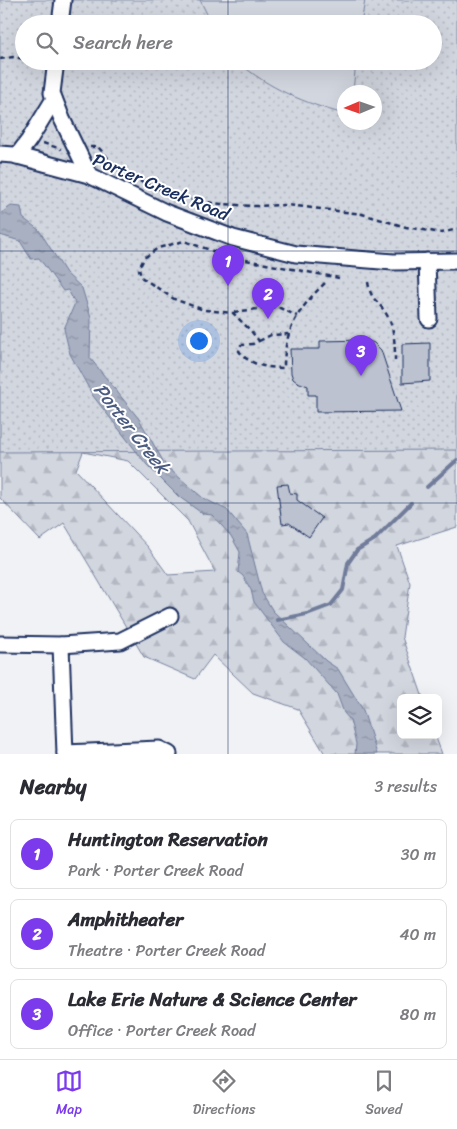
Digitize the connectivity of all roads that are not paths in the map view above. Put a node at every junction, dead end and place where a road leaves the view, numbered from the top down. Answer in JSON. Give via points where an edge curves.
{"nodes":[{"id":1,"x":63,"y":0,"type":"edge"},
{"id":2,"x":61,"y":15,"type":"edge"},
{"id":3,"x":55,"y":70,"type":"edge"},
{"id":4,"x":54,"y":99,"type":"junction"},
{"id":5,"x":0,"y":154,"type":"edge"},
{"id":6,"x":17,"y":156,"type":"junction"},
{"id":7,"x":89,"y":175,"type":"junction"},
{"id":8,"x":427,"y":261,"type":"junction"},
{"id":9,"x":457,"y":261,"type":"edge"},
{"id":10,"x":429,"y":319,"type":"dead end"},
{"id":11,"x":170,"y":616,"type":"dead end"},
{"id":12,"x":0,"y":644,"type":"edge"},
{"id":13,"x":61,"y":645,"type":"junction"},
{"id":14,"x":65,"y":753,"type":"edge"},
{"id":15,"x":169,"y":754,"type":"edge"}],
"edges":[{"from":1,"to":2,"type":"street"},
{"from":3,"to":4,"type":"street"},
{"from":4,"to":6,"type":"street"},
{"from":4,"to":7,"type":"street"},
{"from":5,"to":6,"type":"street","name":"Porter Creek Road"},
{"from":6,"to":7,"type":"street","name":"Porter Creek Road"},
{"from":7,"to":8,"type":"street","name":"Porter Creek Road","via":[[167,213],[233,238],[296,254],[393,262]]},
{"from":8,"to":9,"type":"street","name":"Porter Creek Road"},
{"from":8,"to":10,"type":"street"},
{"from":11,"to":13,"type":"street","via":[[120,641]]},
{"from":12,"to":13,"type":"street"},
{"from":13,"to":14,"type":"street"},
{"from":14,"to":15,"type":"street","via":[[159,749]]}]}
